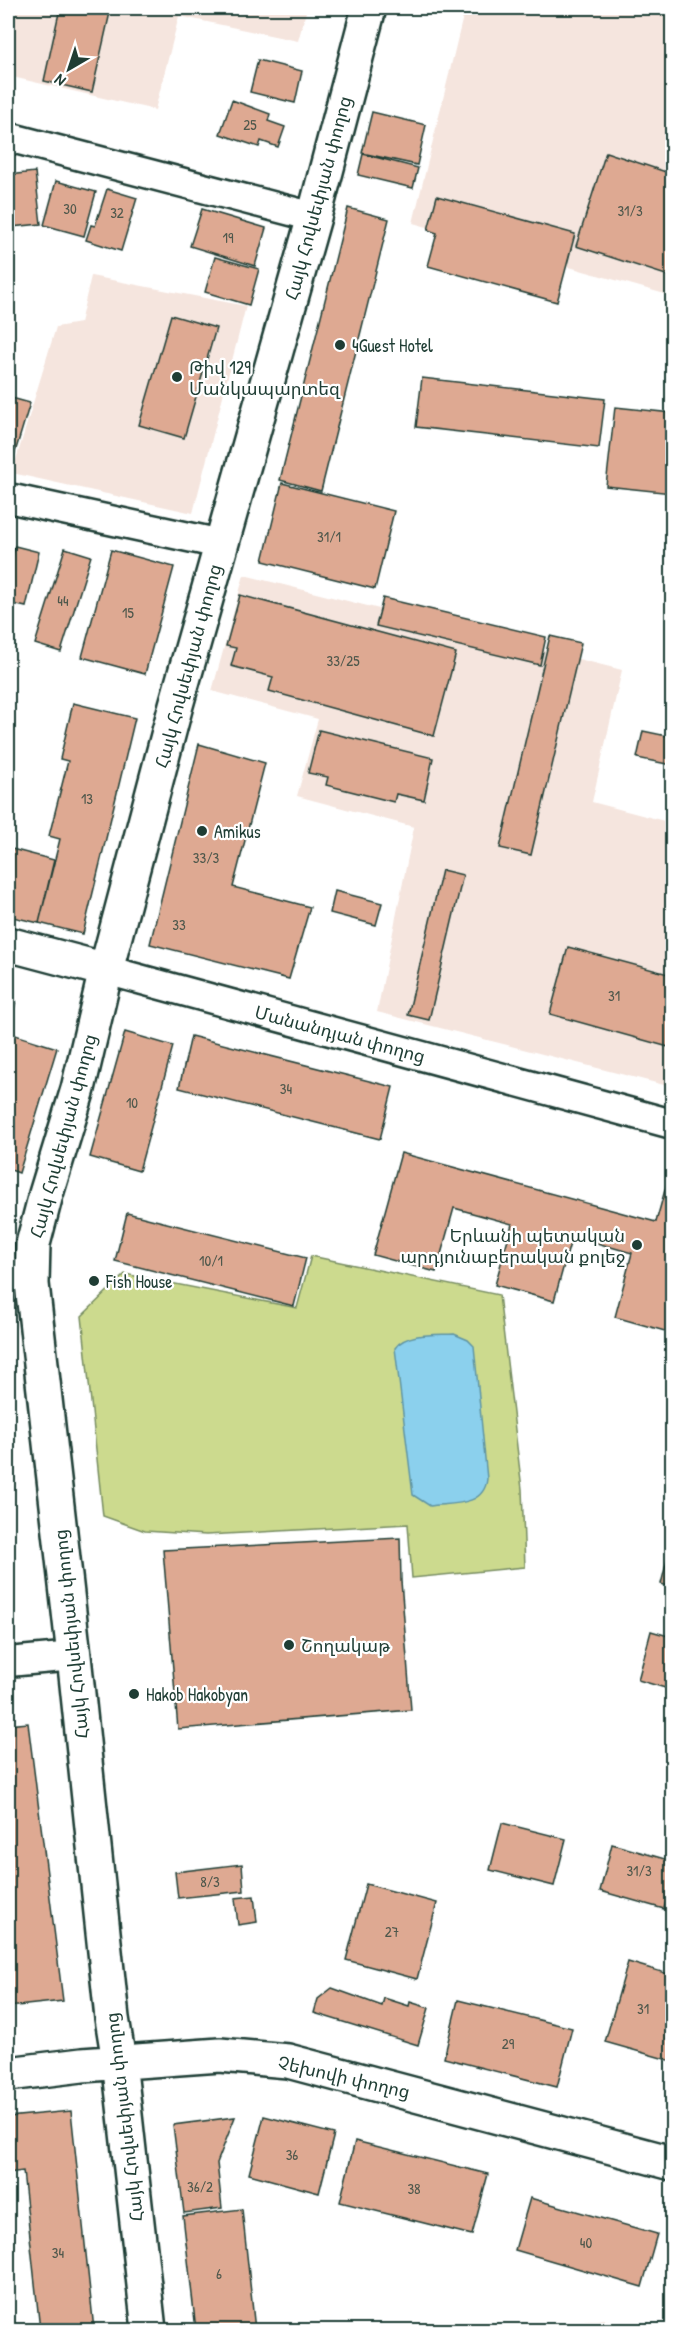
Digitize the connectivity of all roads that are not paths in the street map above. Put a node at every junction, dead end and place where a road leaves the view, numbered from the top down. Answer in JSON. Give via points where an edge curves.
{"nodes":[{"id":1,"x":369,"y":8,"type":"edge"},
{"id":2,"x":8,"y":137,"type":"edge"},
{"id":3,"x":314,"y":217,"type":"junction"},
{"id":4,"x":8,"y":498,"type":"edge"},
{"id":5,"x":221,"y":544,"type":"junction"},
{"id":6,"x":8,"y":944,"type":"edge"},
{"id":7,"x":106,"y":970,"type":"junction"},
{"id":8,"x":672,"y":1124,"type":"edge"},
{"id":9,"x":20,"y":1245,"type":"edge"},
{"id":10,"x":74,"y":1656,"type":"junction"},
{"id":11,"x":8,"y":1662,"type":"edge"},
{"id":12,"x":120,"y":2067,"type":"junction"},
{"id":13,"x":8,"y":2074,"type":"edge"},
{"id":14,"x":8,"y":2084,"type":"edge"},
{"id":15,"x":672,"y":2163,"type":"edge"},
{"id":16,"x":672,"y":2172,"type":"edge"},
{"id":17,"x":149,"y":2331,"type":"edge"}],
"edges":[{"from":1,"to":3,"type":"street","name":"Հայկ Հովսեփյան փողոց"},
{"from":2,"to":3,"type":"street"},
{"from":3,"to":5,"type":"street","name":"Հայկ Հովսեփյան փողոց"},
{"from":4,"to":5,"type":"street"},
{"from":5,"to":7,"type":"street","name":"Հայկ Հովսեփյան փողոց"},
{"from":6,"to":7,"type":"street","name":"Մանանդյան փողոց"},
{"from":7,"to":8,"type":"street","name":"Մանանդյան փողոց"},
{"from":7,"to":9,"type":"street","name":"Հայկ Հովսեփյան փողոց","via":[[78,1089]]},
{"from":9,"to":10,"type":"street","name":"Հայկ Հովսեփյան փողոց","via":[[32,1284]]},
{"from":10,"to":11,"type":"street"},
{"from":10,"to":12,"type":"street","name":"Հայկ Հովսեփյան փողոց"},
{"from":12,"to":13,"type":"street","name":"Չեխովի փողոց"},
{"from":12,"to":14,"type":"street","name":"Չեխովի փողոց","via":[[85,2079]]},
{"from":12,"to":15,"type":"street","name":"Չեխովի փողոց","via":[[220,2055],[288,2061]]},
{"from":12,"to":16,"type":"street","name":"Չեխովի փողոց","via":[[287,2072]]},
{"from":12,"to":17,"type":"street","name":"Հայկ Հովսեփյան փողոց"}]}
